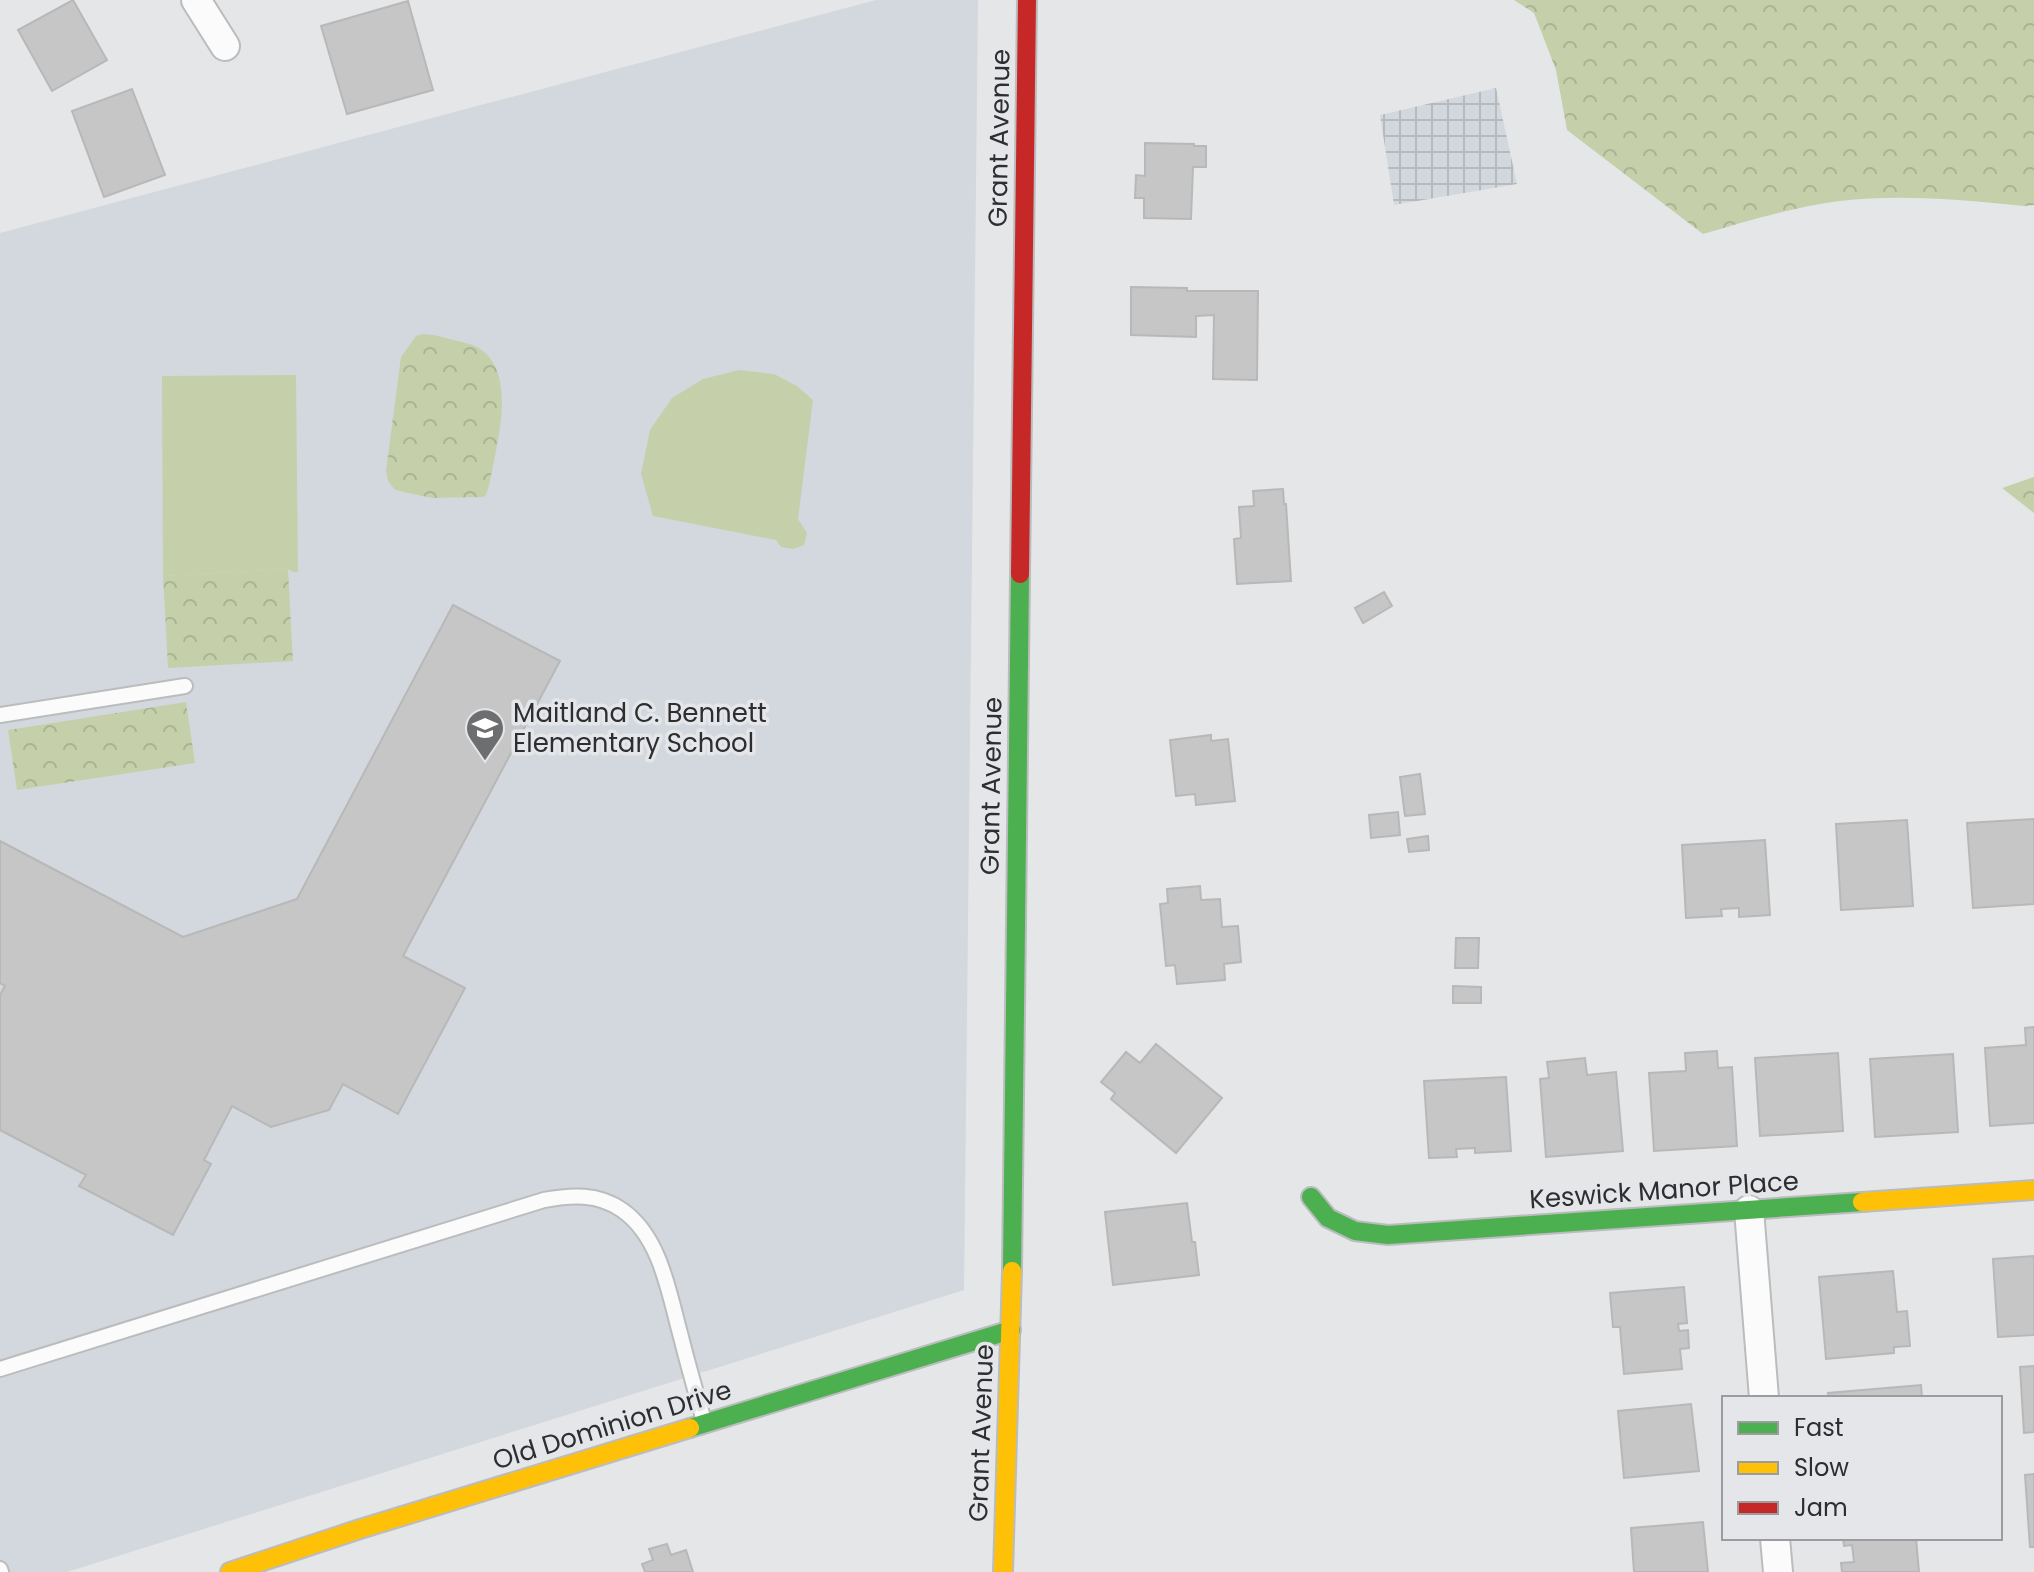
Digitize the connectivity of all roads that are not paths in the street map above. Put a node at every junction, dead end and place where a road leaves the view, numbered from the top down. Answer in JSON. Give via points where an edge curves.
{"nodes":[{"id":1,"x":196,"y":0,"type":"edge"},
{"id":2,"x":1027,"y":0,"type":"edge"},
{"id":3,"x":225,"y":46,"type":"dead end"},
{"id":4,"x":185,"y":686,"type":"dead end"},
{"id":5,"x":0,"y":715,"type":"edge"},
{"id":6,"x":2034,"y":1190,"type":"edge"},
{"id":7,"x":1311,"y":1197,"type":"dead end"},
{"id":8,"x":1749,"y":1210,"type":"junction"},
{"id":9,"x":1011,"y":1330,"type":"junction"},
{"id":10,"x":0,"y":1369,"type":"edge"},
{"id":11,"x":1764,"y":1396,"type":"edge"},
{"id":12,"x":705,"y":1425,"type":"junction"},
{"id":13,"x":1775,"y":1540,"type":"edge"},
{"id":14,"x":230,"y":1572,"type":"edge"},
{"id":15,"x":1003,"y":1572,"type":"edge"},
{"id":16,"x":1778,"y":1572,"type":"edge"}],
"edges":[{"from":1,"to":3,"type":"street"},
{"from":2,"to":9,"type":"street","name":"Grant Avenue"},
{"from":4,"to":5,"type":"lane"},
{"from":6,"to":8,"type":"street","name":"Keswick Manor Place"},
{"from":7,"to":8,"type":"street","name":"Keswick Manor Place","via":[[1328,1218],[1355,1231],[1388,1235]]},
{"from":8,"to":11,"type":"street"},
{"from":9,"to":12,"type":"street","name":"Old Dominion Drive"},
{"from":9,"to":15,"type":"street","name":"Grant Avenue"},
{"from":10,"to":12,"type":"lane","via":[[569,1195],[607,1202],[642,1229],[656,1254]]},
{"from":12,"to":14,"type":"street","name":"Old Dominion Drive"},
{"from":13,"to":16,"type":"street"}]}
